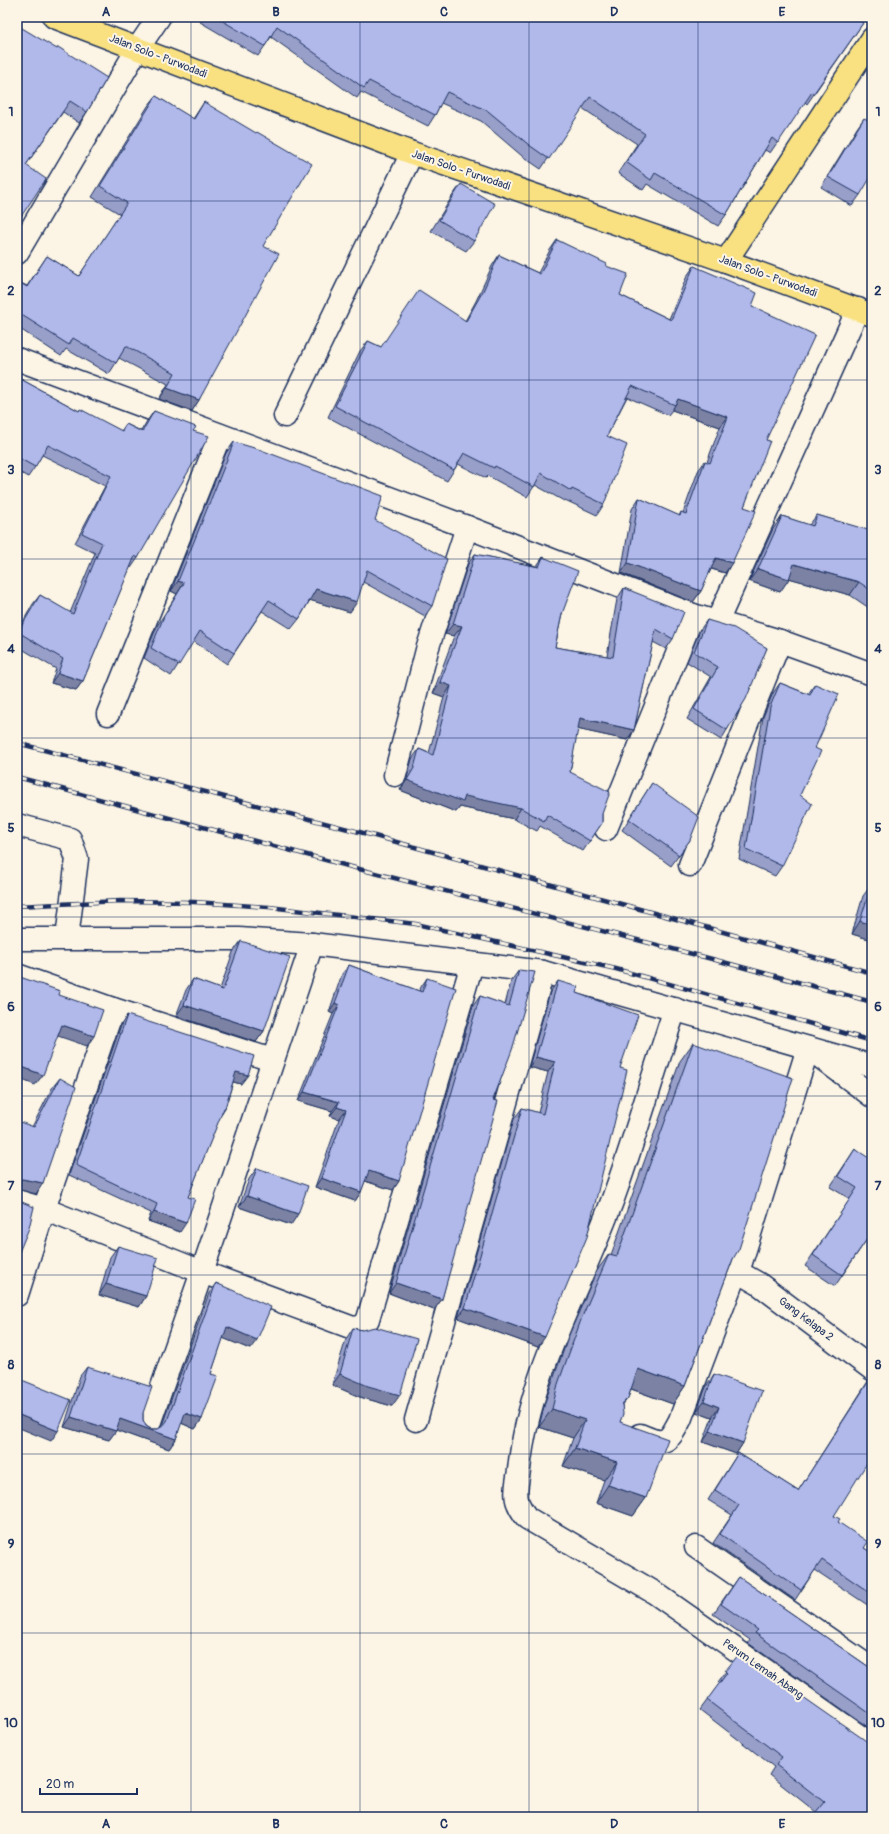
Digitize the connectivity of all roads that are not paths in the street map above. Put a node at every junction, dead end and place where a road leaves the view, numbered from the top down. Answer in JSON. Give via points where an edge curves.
{"nodes":[{"id":1,"x":54,"y":17,"type":"edge"},
{"id":2,"x":159,"y":17,"type":"edge"},
{"id":3,"x":872,"y":38,"type":"edge"},
{"id":4,"x":138,"y":48,"type":"junction"},
{"id":5,"x":412,"y":153,"type":"junction"},
{"id":6,"x":17,"y":253,"type":"edge"},
{"id":7,"x":726,"y":261,"type":"junction"},
{"id":8,"x":865,"y":312,"type":"edge"},
{"id":9,"x":17,"y":359,"type":"edge"},
{"id":10,"x":285,"y":416,"type":"dead end"},
{"id":11,"x":220,"y":435,"type":"junction"},
{"id":12,"x":467,"y":527,"type":"junction"},
{"id":13,"x":693,"y":614,"type":"junction"},
{"id":14,"x":717,"y":622,"type":"junction"},
{"id":15,"x":780,"y":641,"type":"junction"},
{"id":16,"x":872,"y":674,"type":"edge"},
{"id":17,"x":108,"y":714,"type":"dead end"},
{"id":18,"x":395,"y":775,"type":"dead end"},
{"id":19,"x":17,"y":825,"type":"edge"},
{"id":20,"x":606,"y":829,"type":"dead end"},
{"id":21,"x":690,"y":865,"type":"dead end"},
{"id":22,"x":67,"y":938,"type":"junction"},
{"id":23,"x":17,"y":939,"type":"edge"},
{"id":24,"x":312,"y":944,"type":"junction"},
{"id":25,"x":472,"y":964,"type":"junction"},
{"id":26,"x":544,"y":972,"type":"junction"},
{"id":27,"x":17,"y":975,"type":"edge"},
{"id":28,"x":113,"y":1009,"type":"junction"},
{"id":29,"x":675,"y":1009,"type":"junction"},
{"id":30,"x":808,"y":1048,"type":"junction"},
{"id":31,"x":272,"y":1060,"type":"junction"},
{"id":32,"x":872,"y":1066,"type":"edge"},
{"id":33,"x":872,"y":1096,"type":"edge"},
{"id":34,"x":17,"y":1201,"type":"edge"},
{"id":35,"x":44,"y":1209,"type":"junction"},
{"id":36,"x":202,"y":1272,"type":"junction"},
{"id":37,"x":738,"y":1272,"type":"junction"},
{"id":38,"x":17,"y":1295,"type":"edge"},
{"id":39,"x":872,"y":1369,"type":"edge"},
{"id":40,"x":416,"y":1420,"type":"dead end"},
{"id":41,"x":621,"y":1426,"type":"edge"},
{"id":42,"x":148,"y":1427,"type":"edge"},
{"id":43,"x":696,"y":1547,"type":"dead end"},
{"id":44,"x":872,"y":1669,"type":"edge"},
{"id":45,"x":872,"y":1745,"type":"edge"}],
"edges":[{"from":1,"to":4,"type":"main road","name":"Jalan Solo - Purwodadi"},
{"from":2,"to":4,"type":"street"},
{"from":3,"to":7,"type":"main road"},
{"from":4,"to":5,"type":"main road","name":"Jalan Solo - Purwodadi"},
{"from":4,"to":6,"type":"street"},
{"from":5,"to":7,"type":"main road","name":"Jalan Solo - Purwodadi"},
{"from":5,"to":10,"type":"street"},
{"from":7,"to":8,"type":"main road","name":"Jalan Solo - Purwodadi"},
{"from":8,"to":14,"type":"street"},
{"from":9,"to":11,"type":"street"},
{"from":11,"to":12,"type":"street"},
{"from":11,"to":17,"type":"street"},
{"from":12,"to":13,"type":"street"},
{"from":12,"to":18,"type":"street","via":[[426,650]]},
{"from":13,"to":14,"type":"street"},
{"from":13,"to":20,"type":"street"},
{"from":14,"to":15,"type":"street"},
{"from":15,"to":16,"type":"street"},
{"from":15,"to":21,"type":"street"},
{"from":19,"to":22,"type":"street","via":[[70,839],[77,859]]},
{"from":22,"to":23,"type":"street"},
{"from":22,"to":24,"type":"street","via":[[239,939]]},
{"from":24,"to":25,"type":"street"},
{"from":24,"to":31,"type":"street"},
{"from":25,"to":26,"type":"street"},
{"from":25,"to":36,"type":"street","via":[[364,1326],[353,1328]]},
{"from":26,"to":29,"type":"street"},
{"from":26,"to":40,"type":"street"},
{"from":27,"to":28,"type":"street"},
{"from":28,"to":31,"type":"street"},
{"from":28,"to":35,"type":"street"},
{"from":29,"to":30,"type":"street"},
{"from":29,"to":45,"type":"street","name":"Perum Lemah Abang","via":[[614,1197],[535,1391],[525,1426],[517,1502],[528,1518],[655,1593]]},
{"from":30,"to":32,"type":"street"},
{"from":30,"to":33,"type":"street"},
{"from":30,"to":37,"type":"street"},
{"from":31,"to":36,"type":"street"},
{"from":34,"to":35,"type":"street"},
{"from":35,"to":36,"type":"street"},
{"from":35,"to":38,"type":"street"},
{"from":36,"to":42,"type":"street"},
{"from":37,"to":39,"type":"street","name":"Gang Kelapa 2","via":[[759,1284]]},
{"from":37,"to":41,"type":"street","via":[[672,1437],[664,1442],[655,1442]]},
{"from":43,"to":44,"type":"street"}]}
